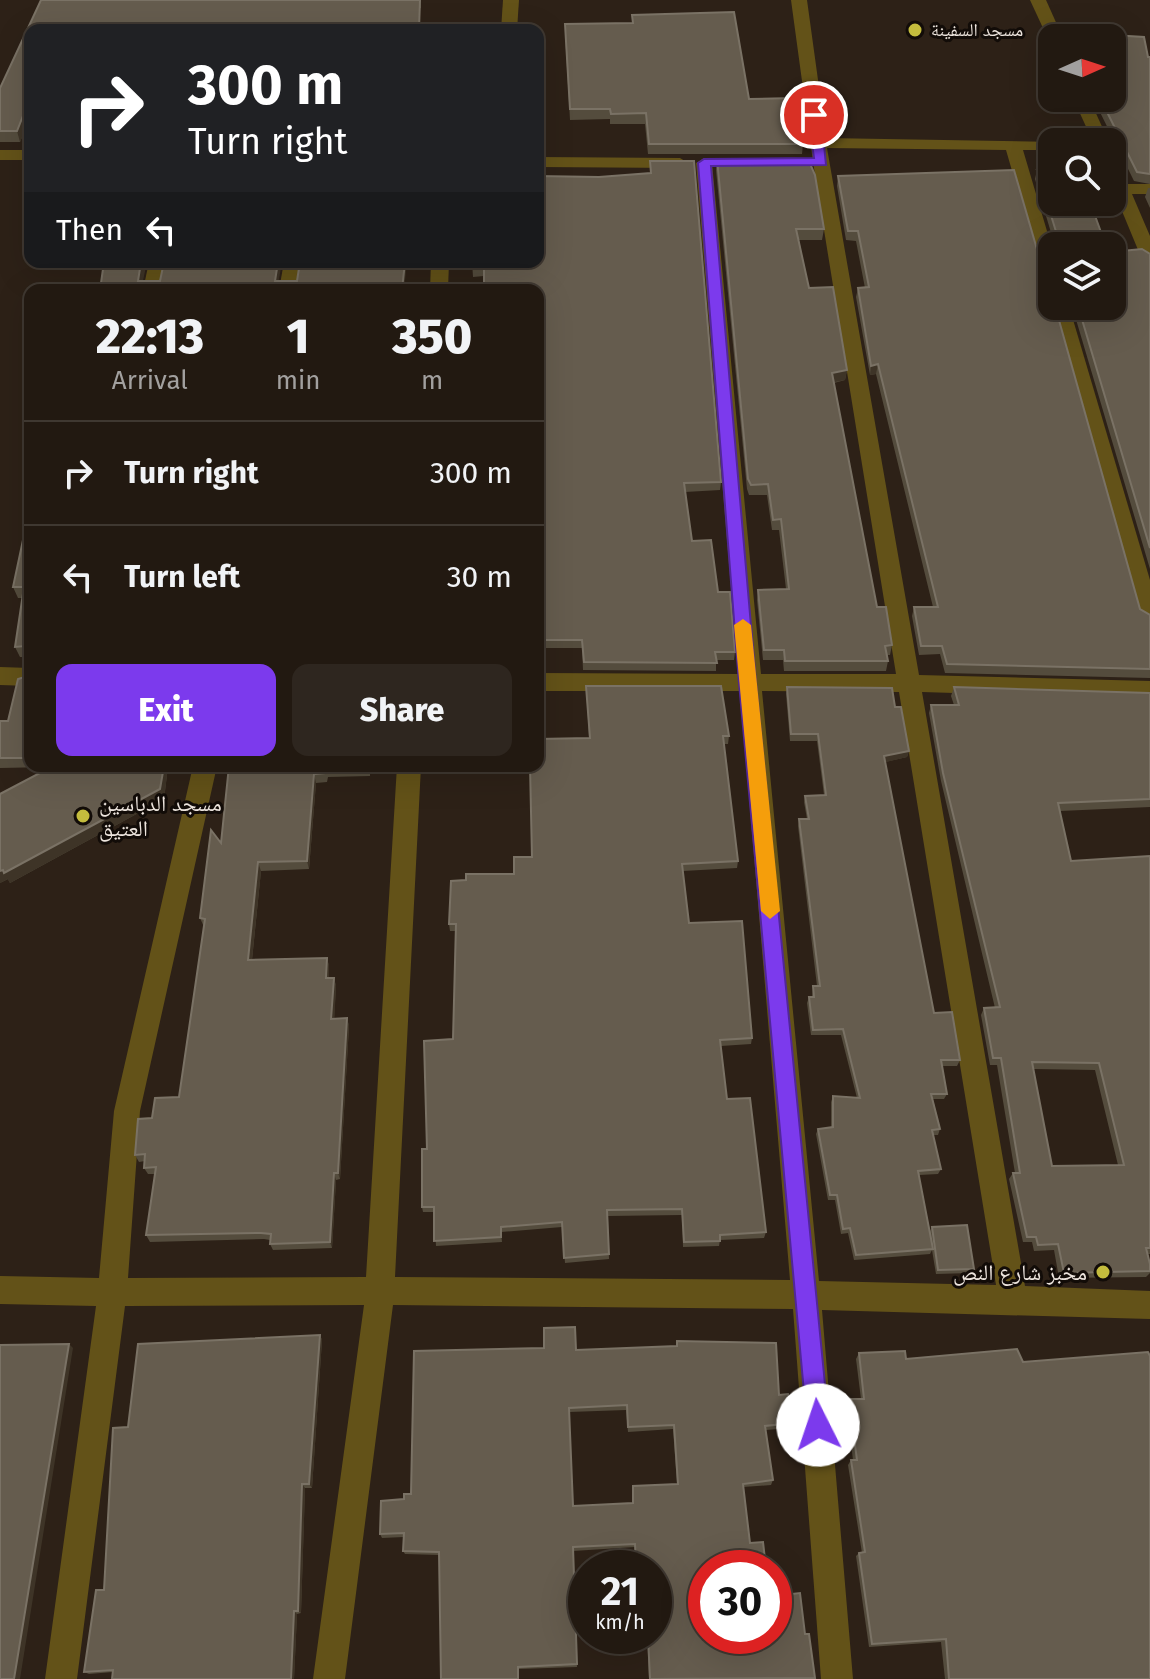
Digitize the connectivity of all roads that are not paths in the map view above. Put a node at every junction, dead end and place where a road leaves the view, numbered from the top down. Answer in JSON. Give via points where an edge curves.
{"nodes":[{"id":1,"x":511,"y":0,"type":"edge"},
{"id":2,"x":799,"y":0,"type":"edge"},
{"id":3,"x":1038,"y":0,"type":"edge"},
{"id":4,"x":509,"y":24,"type":"edge"},
{"id":5,"x":1049,"y":24,"type":"edge"},
{"id":6,"x":1013,"y":145,"type":"junction"},
{"id":7,"x":1038,"y":145,"type":"edge"},
{"id":8,"x":0,"y":155,"type":"edge"},
{"id":9,"x":24,"y":155,"type":"edge"},
{"id":10,"x":815,"y":156,"type":"junction"},
{"id":11,"x":544,"y":162,"type":"edge"},
{"id":12,"x":1126,"y":189,"type":"edge"},
{"id":13,"x":1150,"y":189,"type":"edge"},
{"id":14,"x":1126,"y":197,"type":"edge"},
{"id":15,"x":1039,"y":232,"type":"edge"},
{"id":16,"x":1150,"y":257,"type":"edge"},
{"id":17,"x":1064,"y":320,"type":"edge"},
{"id":18,"x":1150,"y":617,"type":"edge"},
{"id":19,"x":0,"y":676,"type":"edge"},
{"id":20,"x":24,"y":677,"type":"edge"},
{"id":21,"x":544,"y":682,"type":"edge"},
{"id":22,"x":748,"y":683,"type":"junction"},
{"id":23,"x":912,"y":683,"type":"junction"},
{"id":24,"x":1150,"y":690,"type":"edge"},
{"id":25,"x":204,"y":772,"type":"edge"},
{"id":26,"x":409,"y":772,"type":"edge"},
{"id":27,"x":0,"y":1290,"type":"edge"},
{"id":28,"x":380,"y":1291,"type":"junction"},
{"id":29,"x":112,"y":1295,"type":"junction"},
{"id":30,"x":809,"y":1298,"type":"junction"},
{"id":31,"x":1013,"y":1299,"type":"junction"},
{"id":32,"x":1150,"y":1305,"type":"edge"},
{"id":33,"x":61,"y":1679,"type":"edge"},
{"id":34,"x":329,"y":1679,"type":"edge"},
{"id":35,"x":837,"y":1679,"type":"edge"}],
"edges":[{"from":1,"to":4,"type":"street"},
{"from":2,"to":10,"type":"street"},
{"from":3,"to":5,"type":"street"},
{"from":6,"to":7,"type":"street"},
{"from":6,"to":10,"type":"street"},
{"from":6,"to":15,"type":"street"},
{"from":8,"to":9,"type":"street"},
{"from":10,"to":23,"type":"street"},
{"from":11,"to":22,"type":"street","via":[[711,162]]},
{"from":12,"to":13,"type":"street"},
{"from":14,"to":16,"type":"street"},
{"from":17,"to":18,"type":"street"},
{"from":19,"to":20,"type":"street"},
{"from":21,"to":22,"type":"street"},
{"from":22,"to":23,"type":"street"},
{"from":22,"to":30,"type":"street"},
{"from":23,"to":24,"type":"street"},
{"from":23,"to":31,"type":"street"},
{"from":25,"to":29,"type":"street","via":[[127,1111]]},
{"from":26,"to":28,"type":"street"},
{"from":27,"to":29,"type":"street"},
{"from":28,"to":29,"type":"street"},
{"from":28,"to":30,"type":"street"},
{"from":28,"to":34,"type":"street"},
{"from":29,"to":33,"type":"street"},
{"from":30,"to":31,"type":"street"},
{"from":30,"to":35,"type":"street"},
{"from":31,"to":32,"type":"street"}]}
